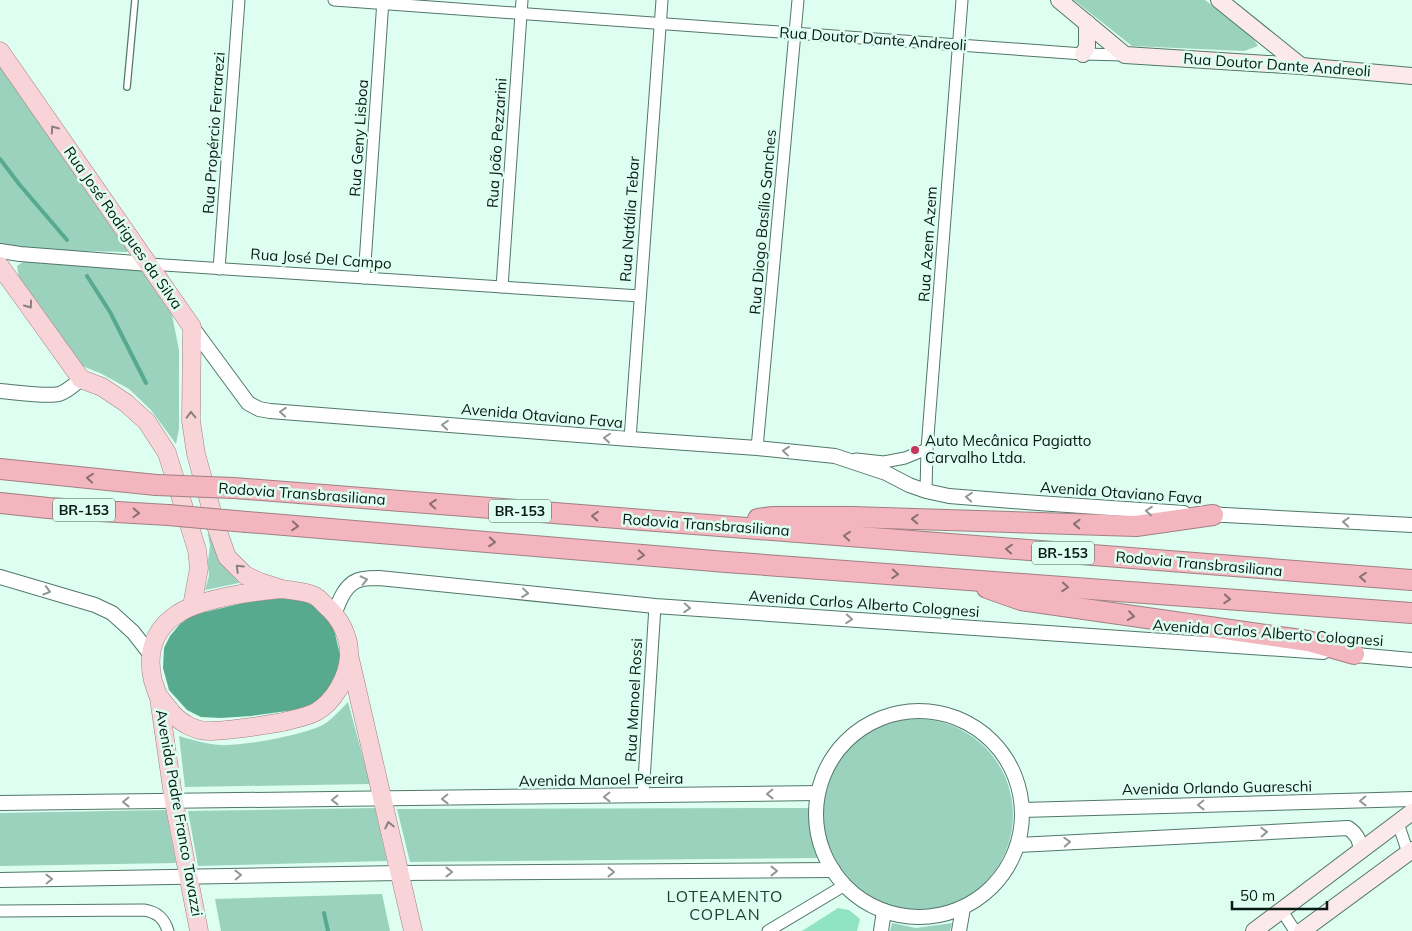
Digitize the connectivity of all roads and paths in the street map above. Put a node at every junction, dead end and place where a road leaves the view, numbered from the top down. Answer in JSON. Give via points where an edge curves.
{"nodes":[{"id":1,"x":135,"y":0,"type":"edge"},
{"id":2,"x":239,"y":0,"type":"edge"},
{"id":3,"x":334,"y":0,"type":"edge"},
{"id":4,"x":522,"y":0,"type":"edge"},
{"id":5,"x":662,"y":0,"type":"edge"},
{"id":6,"x":798,"y":0,"type":"edge"},
{"id":7,"x":962,"y":0,"type":"edge"},
{"id":8,"x":1059,"y":0,"type":"edge"},
{"id":9,"x":1219,"y":0,"type":"edge"},
{"id":10,"x":383,"y":2,"type":"edge"},
{"id":11,"x":521,"y":13,"type":"junction"},
{"id":12,"x":660,"y":23,"type":"junction"},
{"id":13,"x":1088,"y":23,"type":"junction"},
{"id":14,"x":796,"y":33,"type":"junction"},
{"id":15,"x":959,"y":46,"type":"junction"},
{"id":16,"x":0,"y":51,"type":"edge"},
{"id":17,"x":1082,"y":54,"type":"junction"},
{"id":18,"x":1126,"y":55,"type":"junction"},
{"id":19,"x":1301,"y":66,"type":"junction"},
{"id":20,"x":1412,"y":76,"type":"edge"},
{"id":21,"x":127,"y":87,"type":"dead end"},
{"id":22,"x":0,"y":251,"type":"edge"},
{"id":23,"x":149,"y":264,"type":"junction"},
{"id":24,"x":0,"y":266,"type":"edge"},
{"id":25,"x":219,"y":269,"type":"junction"},
{"id":26,"x":364,"y":278,"type":"junction"},
{"id":27,"x":502,"y":287,"type":"junction"},
{"id":28,"x":640,"y":296,"type":"junction"},
{"id":29,"x":192,"y":326,"type":"junction"},
{"id":30,"x":81,"y":379,"type":"junction"},
{"id":31,"x":0,"y":391,"type":"edge"},
{"id":32,"x":248,"y":403,"type":"joint"},
{"id":33,"x":630,"y":440,"type":"junction"},
{"id":34,"x":757,"y":448,"type":"junction"},
{"id":35,"x":927,"y":449,"type":"junction"},
{"id":36,"x":835,"y":456,"type":"junction"},
{"id":37,"x":0,"y":469,"type":"edge"},
{"id":38,"x":926,"y":491,"type":"junction"},
{"id":39,"x":0,"y":503,"type":"edge"},
{"id":40,"x":1213,"y":515,"type":"junction"},
{"id":41,"x":714,"y":525,"type":"junction"},
{"id":42,"x":1412,"y":525,"type":"edge"},
{"id":43,"x":0,"y":577,"type":"edge"},
{"id":44,"x":964,"y":580,"type":"junction"},
{"id":45,"x":1412,"y":580,"type":"edge"},
{"id":46,"x":282,"y":589,"type":"junction"},
{"id":47,"x":192,"y":606,"type":"junction"},
{"id":48,"x":654,"y":606,"type":"junction"},
{"id":49,"x":1412,"y":613,"type":"edge"},
{"id":50,"x":334,"y":615,"type":"junction"},
{"id":51,"x":1354,"y":654,"type":"junction"},
{"id":52,"x":151,"y":655,"type":"junction"},
{"id":53,"x":349,"y":656,"type":"junction"},
{"id":54,"x":1412,"y":660,"type":"edge"},
{"id":55,"x":158,"y":695,"type":"junction"},
{"id":56,"x":818,"y":793,"type":"junction"},
{"id":57,"x":643,"y":796,"type":"junction"},
{"id":58,"x":383,"y":799,"type":"junction"},
{"id":59,"x":1412,"y":799,"type":"edge"},
{"id":60,"x":174,"y":802,"type":"junction"},
{"id":61,"x":0,"y":803,"type":"edge"},
{"id":62,"x":1022,"y":810,"type":"junction"},
{"id":63,"x":1412,"y":812,"type":"edge"},
{"id":64,"x":1398,"y":823,"type":"junction"},
{"id":65,"x":1018,"y":845,"type":"junction"},
{"id":66,"x":1360,"y":852,"type":"junction"},
{"id":67,"x":1411,"y":855,"type":"edge"},
{"id":68,"x":833,"y":870,"type":"junction"},
{"id":69,"x":400,"y":872,"type":"junction"},
{"id":70,"x":189,"y":876,"type":"junction"},
{"id":71,"x":0,"y":880,"type":"edge"},
{"id":72,"x":844,"y":885,"type":"junction"},
{"id":73,"x":963,"y":908,"type":"junction"},
{"id":74,"x":0,"y":911,"type":"edge"},
{"id":75,"x":884,"y":911,"type":"junction"},
{"id":76,"x":1282,"y":911,"type":"junction"},
{"id":77,"x":168,"y":931,"type":"edge"},
{"id":78,"x":199,"y":931,"type":"edge"},
{"id":79,"x":413,"y":931,"type":"edge"},
{"id":80,"x":768,"y":931,"type":"edge"},
{"id":81,"x":881,"y":931,"type":"edge"},
{"id":82,"x":959,"y":931,"type":"edge"},
{"id":83,"x":1254,"y":931,"type":"edge"},
{"id":84,"x":1295,"y":931,"type":"edge"},
{"id":85,"x":1302,"y":931,"type":"edge"}],
"edges":[{"from":1,"to":21,"type":"lane"},
{"from":2,"to":25,"type":"street","name":"Rua Propércio Ferrarezi"},
{"from":3,"to":10,"type":"street","name":"Rua Doutor Dante Andreoli"},
{"from":4,"to":11,"type":"street","name":"Rua João Pezzarini"},
{"from":5,"to":12,"type":"street","name":"Rua Natália Tebar"},
{"from":6,"to":14,"type":"street","name":"Rua Diogo Basílio Sanches"},
{"from":7,"to":15,"type":"street","name":"Rua Azem Azem"},
{"from":8,"to":13,"type":"main road"},
{"from":9,"to":19,"type":"main road"},
{"from":10,"to":11,"type":"street","name":"Rua Doutor Dante Andreoli"},
{"from":10,"to":26,"type":"street","name":"Rua Geny Lisboa"},
{"from":11,"to":12,"type":"street","name":"Rua Doutor Dante Andreoli"},
{"from":11,"to":27,"type":"street","name":"Rua João Pezzarini"},
{"from":12,"to":14,"type":"street","name":"Rua Doutor Dante Andreoli"},
{"from":12,"to":28,"type":"street","name":"Rua Natália Tebar"},
{"from":13,"to":17,"type":"main road","via":[[1087,47]]},
{"from":13,"to":18,"type":"main road"},
{"from":14,"to":15,"type":"street","name":"Rua Doutor Dante Andreoli"},
{"from":14,"to":34,"type":"street","name":"Rua Diogo Basílio Sanches"},
{"from":15,"to":17,"type":"street","name":"Rua Doutor Dante Andreoli"},
{"from":15,"to":35,"type":"street","name":"Rua Azem Azem"},
{"from":23,"to":16,"type":"main road","name":"Rua José Rodrigues da Silva","one_way":true},
{"from":17,"to":18,"type":"street","name":"Rua Doutor Dante Andreoli"},
{"from":18,"to":19,"type":"main road","name":"Rua Doutor Dante Andreoli"},
{"from":19,"to":20,"type":"main road","name":"Rua Doutor Dante Andreoli"},
{"from":22,"to":23,"type":"street","name":"Rua José Del Campo"},
{"from":23,"to":25,"type":"street","name":"Rua José Del Campo"},
{"from":23,"to":29,"type":"main road","name":"Rua José Rodrigues da Silva"},
{"from":24,"to":30,"type":"main road","one_way":true},
{"from":25,"to":26,"type":"street","name":"Rua José Del Campo"},
{"from":26,"to":27,"type":"street","name":"Rua José Del Campo"},
{"from":27,"to":28,"type":"street","name":"Rua José Del Campo"},
{"from":28,"to":33,"type":"street","name":"Rua Natália Tebar"},
{"from":29,"to":32,"type":"street","name":"Rua José Rodrigues da Silva"},
{"from":46,"to":29,"type":"main road","one_way":true,"via":[[245,575],[227,556],[216,526],[196,454],[191,421]]},
{"from":30,"to":31,"type":"street","via":[[60,394]]},
{"from":30,"to":47,"type":"main road","via":[[126,402],[147,422],[167,452],[197,550],[199,568]]},
{"from":33,"to":32,"type":"street","name":"Avenida Otaviano Fava","one_way":true,"via":[[270,411]]},
{"from":33,"to":34,"type":"street","name":"Avenida Otaviano Fava"},
{"from":36,"to":34,"type":"street","name":"Avenida Otaviano Fava","one_way":true},
{"from":35,"to":36,"type":"street","name":"Avenida Otaviano Fava","via":[[884,462]]},
{"from":35,"to":38,"type":"street","name":"Rua Azem Azem"},
{"from":36,"to":38,"type":"street","name":"Avenida Otaviano Fava"},
{"from":41,"to":37,"type":"highway","name":"Rodovia Transbrasiliana","number":"BR-153","one_way":true,"bridge":true,"via":[[234,488],[156,485]]},
{"from":40,"to":38,"type":"street","name":"Avenida Otaviano Fava","one_way":true,"via":[[1028,503]]},
{"from":39,"to":44,"type":"highway","name":"Rodovia Transbrasiliana","number":"BR-153","one_way":true,"bridge":true},
{"from":40,"to":41,"type":"highway","one_way":true,"via":[[1136,526],[852,517],[774,517]]},
{"from":42,"to":40,"type":"street","name":"Avenida Otaviano Fava","one_way":true},
{"from":45,"to":41,"type":"highway","name":"Rodovia Transbrasiliana","number":"BR-153","one_way":true},
{"from":43,"to":52,"type":"street","one_way":true,"via":[[112,612]]},
{"from":44,"to":49,"type":"highway","name":"Rodovia Transbrasiliana","number":"BR-153","one_way":true},
{"from":44,"to":51,"type":"highway","one_way":true,"via":[[1021,600],[1308,641]]},
{"from":46,"to":47,"type":"main road","via":[[244,593]]},
{"from":46,"to":50,"type":"main road","via":[[316,596]]},
{"from":47,"to":52,"type":"main road","via":[[173,617],[161,630],[152,645]]},
{"from":50,"to":48,"type":"street","name":"Avenida Carlos Alberto Colognesi","one_way":true,"via":[[350,585],[361,579],[379,578]]},
{"from":48,"to":51,"type":"street","name":"Avenida Carlos Alberto Colognesi","one_way":true},
{"from":48,"to":57,"type":"street","name":"Rua Manoel Rossi"},
{"from":50,"to":53,"type":"main road","via":[[345,634]]},
{"from":51,"to":54,"type":"street","name":"Avenida Carlos Alberto Colognesi"},
{"from":52,"to":55,"type":"main road","via":[[150,667]]},
{"from":53,"to":55,"type":"main road","via":[[338,690],[316,712],[257,727],[207,732],[192,728],[178,720]]},
{"from":53,"to":58,"type":"main road"},
{"from":55,"to":60,"type":"main road","name":"Avenida Padre Franco Tavazzi"},
{"from":56,"to":57,"type":"street","name":"Avenida Manoel Pereira","one_way":true},
{"from":56,"to":62,"type":"street","via":[[830,762],[851,737],[878,719],[910,711],[943,714],[974,727],[999,749],[1015,777]]},
{"from":56,"to":68,"type":"street","via":[[816,820],[822,846]]},
{"from":57,"to":58,"type":"street","name":"Avenida Manoel Pereira","one_way":true},
{"from":58,"to":60,"type":"street","one_way":true},
{"from":69,"to":58,"type":"main road","one_way":true},
{"from":59,"to":62,"type":"street","name":"Avenida Orlando Guareschi","one_way":true},
{"from":60,"to":61,"type":"street","one_way":true},
{"from":60,"to":70,"type":"main road","name":"Avenida Padre Franco Tavazzi"},
{"from":62,"to":65,"type":"street"},
{"from":63,"to":64,"type":"main road"},
{"from":64,"to":66,"type":"main road"},
{"from":64,"to":67,"type":"street"},
{"from":65,"to":66,"type":"street","one_way":true,"via":[[1348,828],[1358,838]]},
{"from":65,"to":73,"type":"street","via":[[997,882]]},
{"from":66,"to":76,"type":"main road"},
{"from":67,"to":85,"type":"main road"},
{"from":69,"to":68,"type":"street","one_way":true},
{"from":68,"to":72,"type":"street"},
{"from":70,"to":69,"type":"street","one_way":true},
{"from":69,"to":79,"type":"main road"},
{"from":71,"to":70,"type":"street","one_way":true},
{"from":70,"to":78,"type":"main road","name":"Avenida Padre Franco Tavazzi"},
{"from":72,"to":75,"type":"street"},
{"from":72,"to":80,"type":"street"},
{"from":73,"to":75,"type":"street","via":[[937,916],[910,917]]},
{"from":73,"to":82,"type":"street"},
{"from":74,"to":77,"type":"street","via":[[144,910],[158,915]]},
{"from":75,"to":81,"type":"street"},
{"from":76,"to":83,"type":"main road"},
{"from":76,"to":84,"type":"street"}]}
